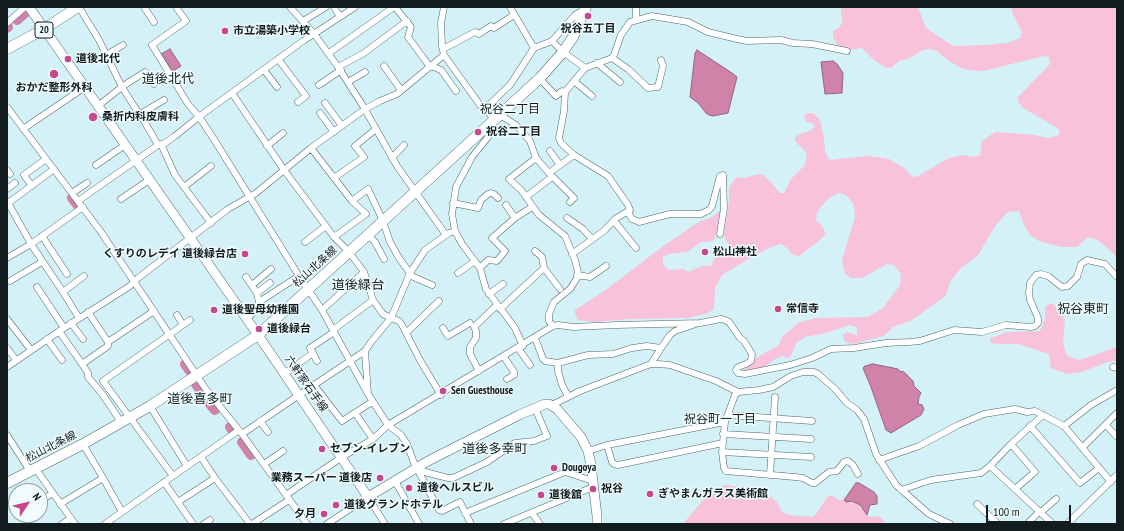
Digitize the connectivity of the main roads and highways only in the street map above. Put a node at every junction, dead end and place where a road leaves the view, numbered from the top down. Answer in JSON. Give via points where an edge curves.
{"nodes":[{"id":1,"x":29,"y":7,"type":"edge"},
{"id":2,"x":79,"y":7,"type":"edge"},
{"id":3,"x":586,"y":10,"type":"edge"},
{"id":4,"x":44,"y":29,"type":"junction"},
{"id":5,"x":7,"y":49,"type":"edge"},
{"id":6,"x":258,"y":335,"type":"junction"},
{"id":7,"x":7,"y":483,"type":"edge"},
{"id":8,"x":596,"y":524,"type":"edge"}],
"edges":[{"from":1,"to":4,"type":"main road","name":"六軒家石手線"},
{"from":2,"to":4,"type":"main road","number":"20"},
{"from":3,"to":6,"type":"main road","name":"松山北条線","via":[[573,37],[540,79]]},
{"from":4,"to":5,"type":"main road","number":"20"},
{"from":4,"to":6,"type":"main road","name":"六軒家石手線"},
{"from":6,"to":7,"type":"main road","name":"松山北条線","via":[[150,406]]},
{"from":6,"to":8,"type":"main road","name":"六軒家石手線","via":[[368,497],[417,468],[545,404],[557,409],[581,437],[588,451]]}]}
